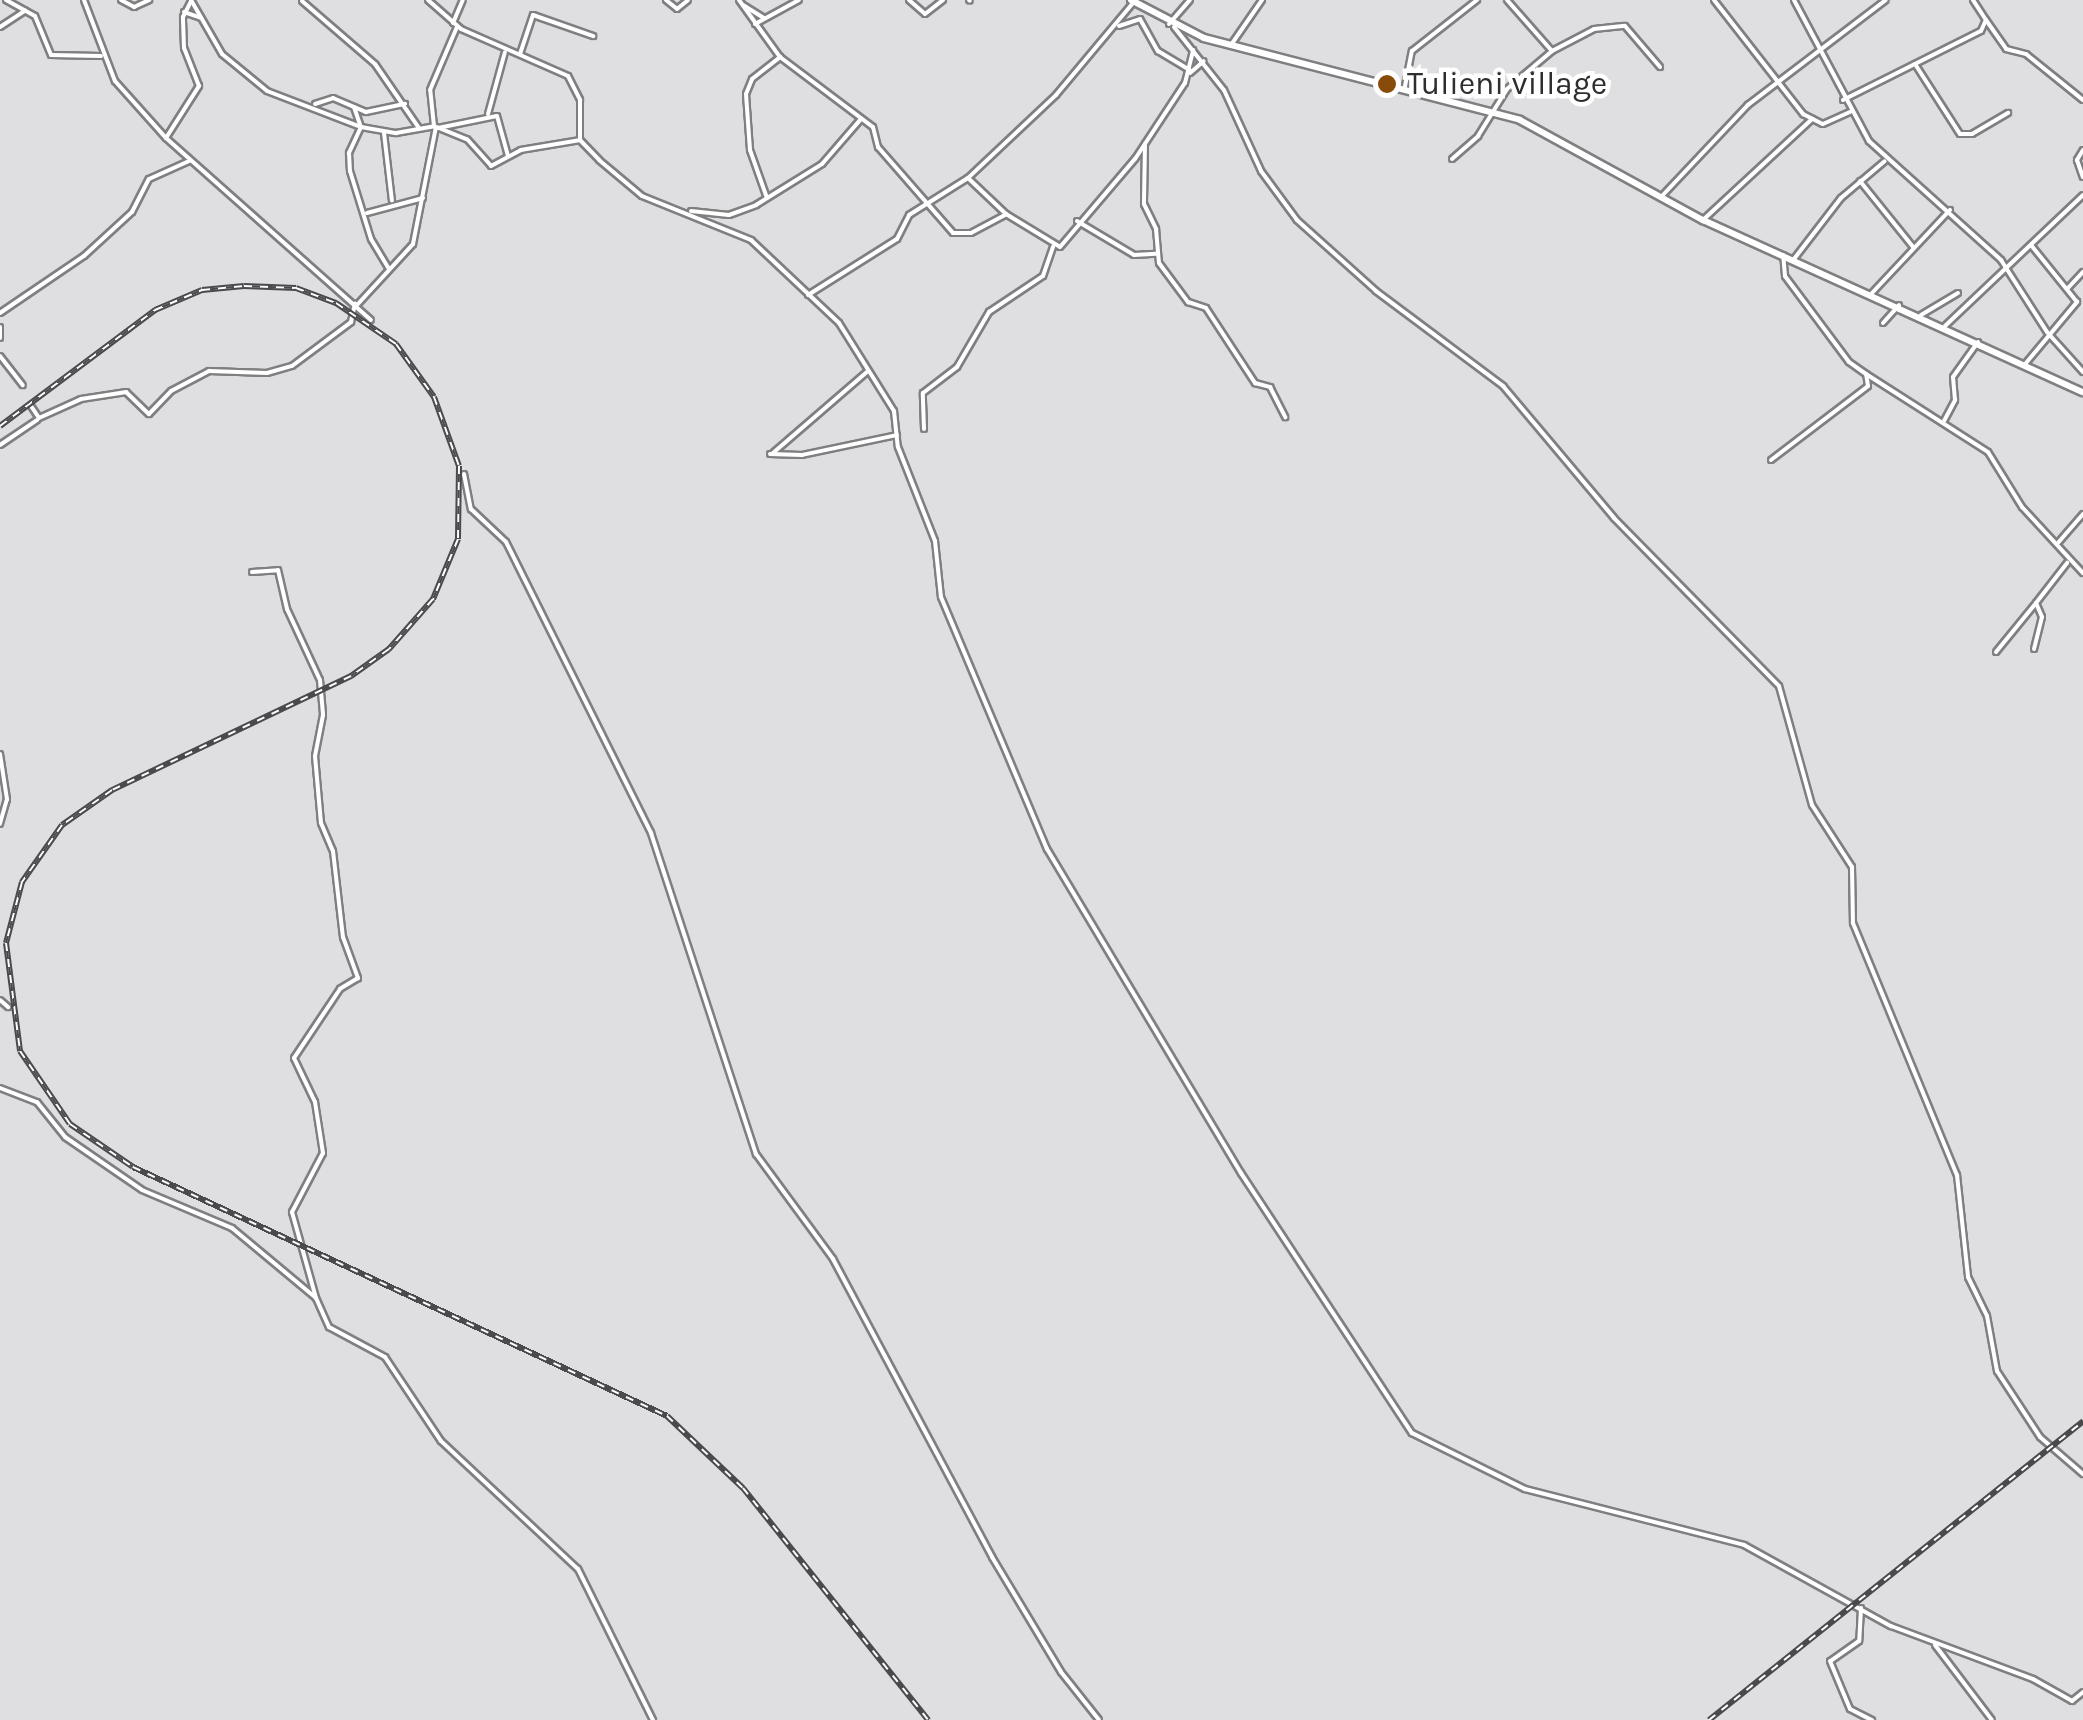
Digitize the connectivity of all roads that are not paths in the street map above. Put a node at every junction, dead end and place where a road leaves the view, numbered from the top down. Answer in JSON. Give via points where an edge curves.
{"nodes":[{"id":1,"x":6,"y":0,"type":"edge"},
{"id":2,"x":84,"y":0,"type":"edge"},
{"id":3,"x":121,"y":0,"type":"edge"},
{"id":4,"x":149,"y":0,"type":"edge"},
{"id":5,"x":191,"y":0,"type":"edge"},
{"id":6,"x":428,"y":0,"type":"edge"},
{"id":7,"x":462,"y":0,"type":"edge"},
{"id":8,"x":666,"y":0,"type":"edge"},
{"id":9,"x":688,"y":0,"type":"edge"},
{"id":10,"x":800,"y":0,"type":"edge"},
{"id":11,"x":910,"y":0,"type":"edge"},
{"id":12,"x":943,"y":0,"type":"edge"},
{"id":13,"x":1190,"y":0,"type":"edge"},
{"id":14,"x":1262,"y":0,"type":"edge"},
{"id":15,"x":1476,"y":0,"type":"edge"},
{"id":16,"x":1507,"y":0,"type":"edge"},
{"id":17,"x":1714,"y":0,"type":"edge"},
{"id":18,"x":1794,"y":0,"type":"edge"},
{"id":19,"x":1886,"y":0,"type":"edge"},
{"id":20,"x":1973,"y":0,"type":"edge"},
{"id":21,"x":302,"y":1,"type":"edge"},
{"id":22,"x":1132,"y":1,"type":"edge"},
{"id":23,"x":741,"y":3,"type":"edge"},
{"id":24,"x":24,"y":11,"type":"junction"},
{"id":25,"x":184,"y":12,"type":"junction"},
{"id":26,"x":202,"y":18,"type":"junction"},
{"id":27,"x":765,"y":18,"type":"junction"},
{"id":28,"x":1986,"y":20,"type":"junction"},
{"id":29,"x":455,"y":25,"type":"junction"},
{"id":30,"x":754,"y":25,"type":"junction"},
{"id":31,"x":1172,"y":26,"type":"junction"},
{"id":32,"x":0,"y":27,"type":"edge"},
{"id":33,"x":1114,"y":28,"type":"junction"},
{"id":34,"x":594,"y":36,"type":"dead end"},
{"id":35,"x":1231,"y":45,"type":"junction"},
{"id":36,"x":1194,"y":50,"type":"junction"},
{"id":37,"x":1552,"y":50,"type":"junction"},
{"id":38,"x":1819,"y":50,"type":"junction"},
{"id":39,"x":505,"y":52,"type":"junction"},
{"id":40,"x":520,"y":54,"type":"junction"},
{"id":41,"x":101,"y":56,"type":"junction"},
{"id":42,"x":780,"y":58,"type":"junction"},
{"id":43,"x":1204,"y":61,"type":"junction"},
{"id":44,"x":1914,"y":64,"type":"junction"},
{"id":45,"x":1660,"y":67,"type":"dead end"},
{"id":46,"x":1190,"y":72,"type":"junction"},
{"id":47,"x":1778,"y":82,"type":"junction"},
{"id":48,"x":1405,"y":86,"type":"junction"},
{"id":49,"x":2083,"y":88,"type":"edge"},
{"id":50,"x":2076,"y":93,"type":"junction"},
{"id":51,"x":1843,"y":100,"type":"junction"},
{"id":52,"x":2083,"y":100,"type":"edge"},
{"id":53,"x":406,"y":104,"type":"junction"},
{"id":54,"x":313,"y":105,"type":"junction"},
{"id":55,"x":354,"y":108,"type":"junction"},
{"id":56,"x":1490,"y":109,"type":"junction"},
{"id":57,"x":1850,"y":112,"type":"junction"},
{"id":58,"x":2008,"y":113,"type":"dead end"},
{"id":59,"x":488,"y":116,"type":"junction"},
{"id":60,"x":860,"y":119,"type":"junction"},
{"id":61,"x":1812,"y":119,"type":"junction"},
{"id":62,"x":360,"y":127,"type":"junction"},
{"id":63,"x":436,"y":127,"type":"junction"},
{"id":64,"x":419,"y":128,"type":"junction"},
{"id":65,"x":384,"y":132,"type":"junction"},
{"id":66,"x":166,"y":138,"type":"junction"},
{"id":67,"x":580,"y":140,"type":"junction"},
{"id":68,"x":1145,"y":144,"type":"junction"},
{"id":69,"x":2083,"y":150,"type":"edge"},
{"id":70,"x":508,"y":156,"type":"junction"},
{"id":71,"x":1452,"y":159,"type":"dead end"},
{"id":72,"x":189,"y":161,"type":"junction"},
{"id":73,"x":1885,"y":161,"type":"junction"},
{"id":74,"x":2083,"y":176,"type":"edge"},
{"id":75,"x":968,"y":178,"type":"junction"},
{"id":76,"x":1860,"y":181,"type":"junction"},
{"id":77,"x":2083,"y":195,"type":"edge"},
{"id":78,"x":1661,"y":197,"type":"junction"},
{"id":79,"x":423,"y":198,"type":"junction"},
{"id":80,"x":767,"y":198,"type":"junction"},
{"id":81,"x":392,"y":201,"type":"junction"},
{"id":82,"x":933,"y":204,"type":"junction"},
{"id":83,"x":1950,"y":210,"type":"junction"},
{"id":84,"x":690,"y":211,"type":"junction"},
{"id":85,"x":366,"y":212,"type":"junction"},
{"id":86,"x":1006,"y":214,"type":"junction"},
{"id":87,"x":1702,"y":220,"type":"junction"},
{"id":88,"x":1076,"y":222,"type":"junction"},
{"id":89,"x":2031,"y":244,"type":"junction"},
{"id":90,"x":1054,"y":247,"type":"junction"},
{"id":91,"x":1913,"y":247,"type":"junction"},
{"id":92,"x":1156,"y":254,"type":"junction"},
{"id":93,"x":1783,"y":256,"type":"junction"},
{"id":94,"x":1794,"y":260,"type":"junction"},
{"id":95,"x":2007,"y":267,"type":"junction"},
{"id":96,"x":389,"y":269,"type":"junction"},
{"id":97,"x":2083,"y":272,"type":"edge"},
{"id":98,"x":2068,"y":288,"type":"junction"},
{"id":99,"x":1872,"y":293,"type":"junction"},
{"id":100,"x":1958,"y":293,"type":"dead end"},
{"id":101,"x":808,"y":295,"type":"junction"},
{"id":102,"x":356,"y":304,"type":"junction"},
{"id":103,"x":1899,"y":305,"type":"junction"},
{"id":104,"x":2076,"y":306,"type":"junction"},
{"id":105,"x":0,"y":313,"type":"edge"},
{"id":106,"x":2080,"y":313,"type":"dead end"},
{"id":107,"x":1921,"y":316,"type":"junction"},
{"id":108,"x":371,"y":320,"type":"dead end"},
{"id":109,"x":1883,"y":323,"type":"dead end"},
{"id":110,"x":1944,"y":326,"type":"junction"},
{"id":111,"x":0,"y":327,"type":"edge"},
{"id":112,"x":2047,"y":332,"type":"junction"},
{"id":113,"x":0,"y":338,"type":"edge"},
{"id":114,"x":1978,"y":341,"type":"junction"},
{"id":115,"x":0,"y":356,"type":"edge"},
{"id":116,"x":2026,"y":363,"type":"junction"},
{"id":117,"x":868,"y":372,"type":"junction"},
{"id":118,"x":2083,"y":372,"type":"edge"},
{"id":119,"x":1866,"y":374,"type":"junction"},
{"id":120,"x":23,"y":385,"type":"dead end"},
{"id":121,"x":2083,"y":392,"type":"edge"},
{"id":122,"x":31,"y":406,"type":"dead end"},
{"id":123,"x":1285,"y":417,"type":"dead end"},
{"id":124,"x":37,"y":420,"type":"dead end"},
{"id":125,"x":1944,"y":420,"type":"junction"},
{"id":126,"x":924,"y":429,"type":"dead end"},
{"id":127,"x":897,"y":436,"type":"junction"},
{"id":128,"x":0,"y":445,"type":"edge"},
{"id":129,"x":1770,"y":460,"type":"dead end"},
{"id":130,"x":464,"y":474,"type":"dead end"},
{"id":131,"x":2083,"y":514,"type":"edge"},
{"id":132,"x":2057,"y":544,"type":"junction"},
{"id":133,"x":2068,"y":562,"type":"junction"},
{"id":134,"x":252,"y":572,"type":"dead end"},
{"id":135,"x":2083,"y":572,"type":"edge"},
{"id":136,"x":2036,"y":603,"type":"junction"},
{"id":137,"x":2034,"y":649,"type":"dead end"},
{"id":138,"x":1996,"y":652,"type":"dead end"},
{"id":139,"x":0,"y":757,"type":"edge"},
{"id":140,"x":0,"y":824,"type":"edge"},
{"id":141,"x":0,"y":1000,"type":"edge"},
{"id":142,"x":8,"y":1006,"type":"dead end"},
{"id":143,"x":0,"y":1078,"type":"edge"},
{"id":144,"x":0,"y":1088,"type":"edge"},
{"id":145,"x":316,"y":1298,"type":"junction"},
{"id":146,"x":2083,"y":1474,"type":"edge"},
{"id":147,"x":1862,"y":1608,"type":"junction"},
{"id":148,"x":1933,"y":1641,"type":"junction"},
{"id":149,"x":2083,"y":1692,"type":"edge"},
{"id":150,"x":654,"y":1720,"type":"edge"},
{"id":151,"x":1098,"y":1720,"type":"edge"},
{"id":152,"x":1872,"y":1720,"type":"edge"},
{"id":153,"x":1992,"y":1720,"type":"edge"}],
"edges":[{"from":1,"to":24,"type":"street"},
{"from":2,"to":41,"type":"street"},
{"from":3,"to":4,"type":"street","via":[[134,8]]},
{"from":5,"to":25,"type":"street"},
{"from":5,"to":26,"type":"street"},
{"from":6,"to":29,"type":"street"},
{"from":7,"to":29,"type":"street"},
{"from":8,"to":9,"type":"street","via":[[677,9]]},
{"from":10,"to":27,"type":"street"},
{"from":11,"to":12,"type":"street","via":[[925,14]]},
{"from":13,"to":31,"type":"street"},
{"from":14,"to":35,"type":"street"},
{"from":15,"to":48,"type":"street","via":[[1412,51]]},
{"from":16,"to":37,"type":"street"},
{"from":17,"to":47,"type":"street"},
{"from":18,"to":38,"type":"street"},
{"from":19,"to":38,"type":"street"},
{"from":20,"to":28,"type":"street"},
{"from":21,"to":53,"type":"street","via":[[373,61]]},
{"from":22,"to":31,"type":"street"},
{"from":22,"to":33,"type":"street"},
{"from":23,"to":27,"type":"street"},
{"from":23,"to":30,"type":"street"},
{"from":24,"to":32,"type":"street"},
{"from":24,"to":41,"type":"street","via":[[38,21],[51,55]]},
{"from":25,"to":26,"type":"street"},
{"from":25,"to":66,"type":"street","via":[[185,54],[200,86]]},
{"from":26,"to":54,"type":"street","via":[[227,60],[271,93]]},
{"from":27,"to":30,"type":"street"},
{"from":28,"to":44,"type":"street","via":[[1981,31]]},
{"from":28,"to":50,"type":"street","via":[[2006,49],[2026,54]]},
{"from":29,"to":39,"type":"street"},
{"from":29,"to":63,"type":"street","via":[[430,90]]},
{"from":30,"to":42,"type":"street"},
{"from":31,"to":35,"type":"street"},
{"from":31,"to":36,"type":"street"},
{"from":33,"to":46,"type":"street","via":[[1140,19],[1158,51]]},
{"from":33,"to":75,"type":"street"},
{"from":34,"to":40,"type":"street","via":[[532,16]]},
{"from":35,"to":48,"type":"street"},
{"from":36,"to":43,"type":"street"},
{"from":36,"to":46,"type":"street"},
{"from":37,"to":45,"type":"street","via":[[1600,27],[1622,26]]},
{"from":37,"to":56,"type":"street"},
{"from":38,"to":47,"type":"street"},
{"from":38,"to":51,"type":"street"},
{"from":39,"to":40,"type":"street"},
{"from":39,"to":59,"type":"street"},
{"from":40,"to":67,"type":"street","via":[[572,80],[582,108]]},
{"from":41,"to":66,"type":"street"},
{"from":42,"to":60,"type":"street"},
{"from":42,"to":80,"type":"street","via":[[752,79],[746,94],[750,150]]},
{"from":43,"to":46,"type":"street"},
{"from":43,"to":146,"type":"street","via":[[1242,121],[1261,172],[1297,220],[1376,291],[1504,386],[1614,518],[1779,686],[1812,805],[1852,867],[1853,923],[1958,1175],[1968,1277],[1987,1316],[1997,1371],[2040,1437]]},
{"from":44,"to":51,"type":"street"},
{"from":44,"to":58,"type":"street","via":[[1960,134]]},
{"from":46,"to":68,"type":"street"},
{"from":47,"to":61,"type":"street"},
{"from":47,"to":78,"type":"street"},
{"from":48,"to":56,"type":"street"},
{"from":49,"to":50,"type":"street"},
{"from":50,"to":52,"type":"street"},
{"from":51,"to":57,"type":"street"},
{"from":53,"to":55,"type":"street","via":[[369,112]]},
{"from":53,"to":64,"type":"street"},
{"from":54,"to":55,"type":"street","via":[[333,98]]},
{"from":54,"to":62,"type":"street"},
{"from":55,"to":62,"type":"street"},
{"from":56,"to":71,"type":"street","via":[[1478,136]]},
{"from":56,"to":78,"type":"street","via":[[1536,127]]},
{"from":57,"to":61,"type":"street","via":[[1827,124]]},
{"from":57,"to":73,"type":"street"},
{"from":59,"to":63,"type":"street"},
{"from":59,"to":70,"type":"street","via":[[500,119]]},
{"from":60,"to":80,"type":"street","via":[[822,164]]},
{"from":60,"to":82,"type":"street"},
{"from":61,"to":87,"type":"street"},
{"from":62,"to":65,"type":"street"},
{"from":62,"to":85,"type":"street","via":[[349,166]]},
{"from":63,"to":64,"type":"street"},
{"from":63,"to":70,"type":"street","via":[[467,139],[488,165]]},
{"from":63,"to":79,"type":"street"},
{"from":64,"to":65,"type":"street"},
{"from":65,"to":81,"type":"street"},
{"from":66,"to":72,"type":"street"},
{"from":67,"to":70,"type":"street"},
{"from":67,"to":84,"type":"street","via":[[642,196]]},
{"from":68,"to":88,"type":"street"},
{"from":68,"to":92,"type":"street","via":[[1144,204],[1156,229]]},
{"from":69,"to":74,"type":"street","via":[[2076,160]]},
{"from":72,"to":102,"type":"street"},
{"from":72,"to":105,"type":"street","via":[[148,179],[132,212],[84,256]]},
{"from":73,"to":76,"type":"street"},
{"from":73,"to":83,"type":"street"},
{"from":75,"to":82,"type":"street"},
{"from":75,"to":86,"type":"street"},
{"from":76,"to":91,"type":"street"},
{"from":76,"to":94,"type":"street"},
{"from":77,"to":89,"type":"street"},
{"from":78,"to":87,"type":"street"},
{"from":79,"to":81,"type":"street"},
{"from":79,"to":96,"type":"street","via":[[414,244]]},
{"from":80,"to":84,"type":"street","via":[[729,215]]},
{"from":81,"to":85,"type":"street"},
{"from":82,"to":86,"type":"street","via":[[957,235]]},
{"from":82,"to":101,"type":"street","via":[[909,215],[897,239]]},
{"from":83,"to":91,"type":"street"},
{"from":83,"to":95,"type":"street"},
{"from":84,"to":101,"type":"street","via":[[751,240]]},
{"from":85,"to":96,"type":"street","via":[[370,239]]},
{"from":86,"to":90,"type":"street"},
{"from":87,"to":93,"type":"street"},
{"from":88,"to":90,"type":"street"},
{"from":88,"to":92,"type":"street","via":[[1134,256]]},
{"from":89,"to":95,"type":"street"},
{"from":89,"to":98,"type":"street"},
{"from":90,"to":126,"type":"street","via":[[1042,276],[989,312],[958,367],[923,393]]},
{"from":91,"to":99,"type":"street"},
{"from":92,"to":123,"type":"street","via":[[1172,285],[1191,305],[1206,308]]},
{"from":93,"to":94,"type":"street"},
{"from":93,"to":119,"type":"street","via":[[1791,285],[1849,362]]},
{"from":94,"to":99,"type":"street"},
{"from":95,"to":110,"type":"street"},
{"from":95,"to":112,"type":"street"},
{"from":96,"to":102,"type":"street"},
{"from":97,"to":98,"type":"street"},
{"from":98,"to":104,"type":"street"},
{"from":99,"to":103,"type":"street"},
{"from":100,"to":107,"type":"street"},
{"from":101,"to":117,"type":"street","via":[[839,323]]},
{"from":102,"to":108,"type":"street"},
{"from":102,"to":122,"type":"street","via":[[351,322],[292,366],[267,373],[209,371],[171,391],[149,414],[126,392],[81,398],[39,418]]},
{"from":103,"to":107,"type":"street"},
{"from":103,"to":109,"type":"street"},
{"from":104,"to":106,"type":"street"},
{"from":104,"to":112,"type":"street"},
{"from":107,"to":110,"type":"street"},
{"from":110,"to":114,"type":"street"},
{"from":111,"to":113,"type":"street"},
{"from":112,"to":116,"type":"street"},
{"from":112,"to":118,"type":"street"},
{"from":114,"to":116,"type":"street"},
{"from":114,"to":125,"type":"street","via":[[1952,377],[1955,400]]},
{"from":115,"to":120,"type":"street"},
{"from":116,"to":121,"type":"street"},
{"from":117,"to":127,"type":"street","via":[[890,403]]},
{"from":117,"to":127,"type":"street","via":[[772,453],[802,455]]},
{"from":119,"to":125,"type":"street"},
{"from":119,"to":129,"type":"street","via":[[1864,394],[1839,405]]},
{"from":124,"to":128,"type":"street"},
{"from":125,"to":132,"type":"street","via":[[1997,461],[2022,507]]},
{"from":127,"to":147,"type":"street","via":[[926,508],[944,606],[1047,849],[1241,1173],[1412,1434],[1525,1489],[1744,1546]]},
{"from":130,"to":151,"type":"street","via":[[470,509],[490,522],[513,554],[652,833],[756,1154],[832,1259],[989,1552]]},
{"from":131,"to":132,"type":"street"},
{"from":132,"to":133,"type":"street"},
{"from":133,"to":135,"type":"street"},
{"from":133,"to":136,"type":"street"},
{"from":134,"to":145,"type":"street","via":[[278,570],[287,609],[320,680],[320,819],[333,851],[343,938],[358,978],[339,991],[294,1058],[315,1102],[323,1153],[292,1212]]},
{"from":136,"to":137,"type":"street","via":[[2042,617]]},
{"from":136,"to":138,"type":"street"},
{"from":139,"to":140,"type":"street","via":[[7,800]]},
{"from":141,"to":142,"type":"street"},
{"from":143,"to":144,"type":"street"},
{"from":144,"to":145,"type":"street","via":[[37,1102],[61,1133],[130,1182],[232,1228]]},
{"from":145,"to":150,"type":"street","via":[[324,1322],[385,1356],[441,1441],[578,1569]]},
{"from":147,"to":148,"type":"street"},
{"from":147,"to":152,"type":"street","via":[[1860,1641],[1830,1661],[1850,1709]]},
{"from":148,"to":149,"type":"street","via":[[2072,1701]]},
{"from":148,"to":153,"type":"street"}]}
